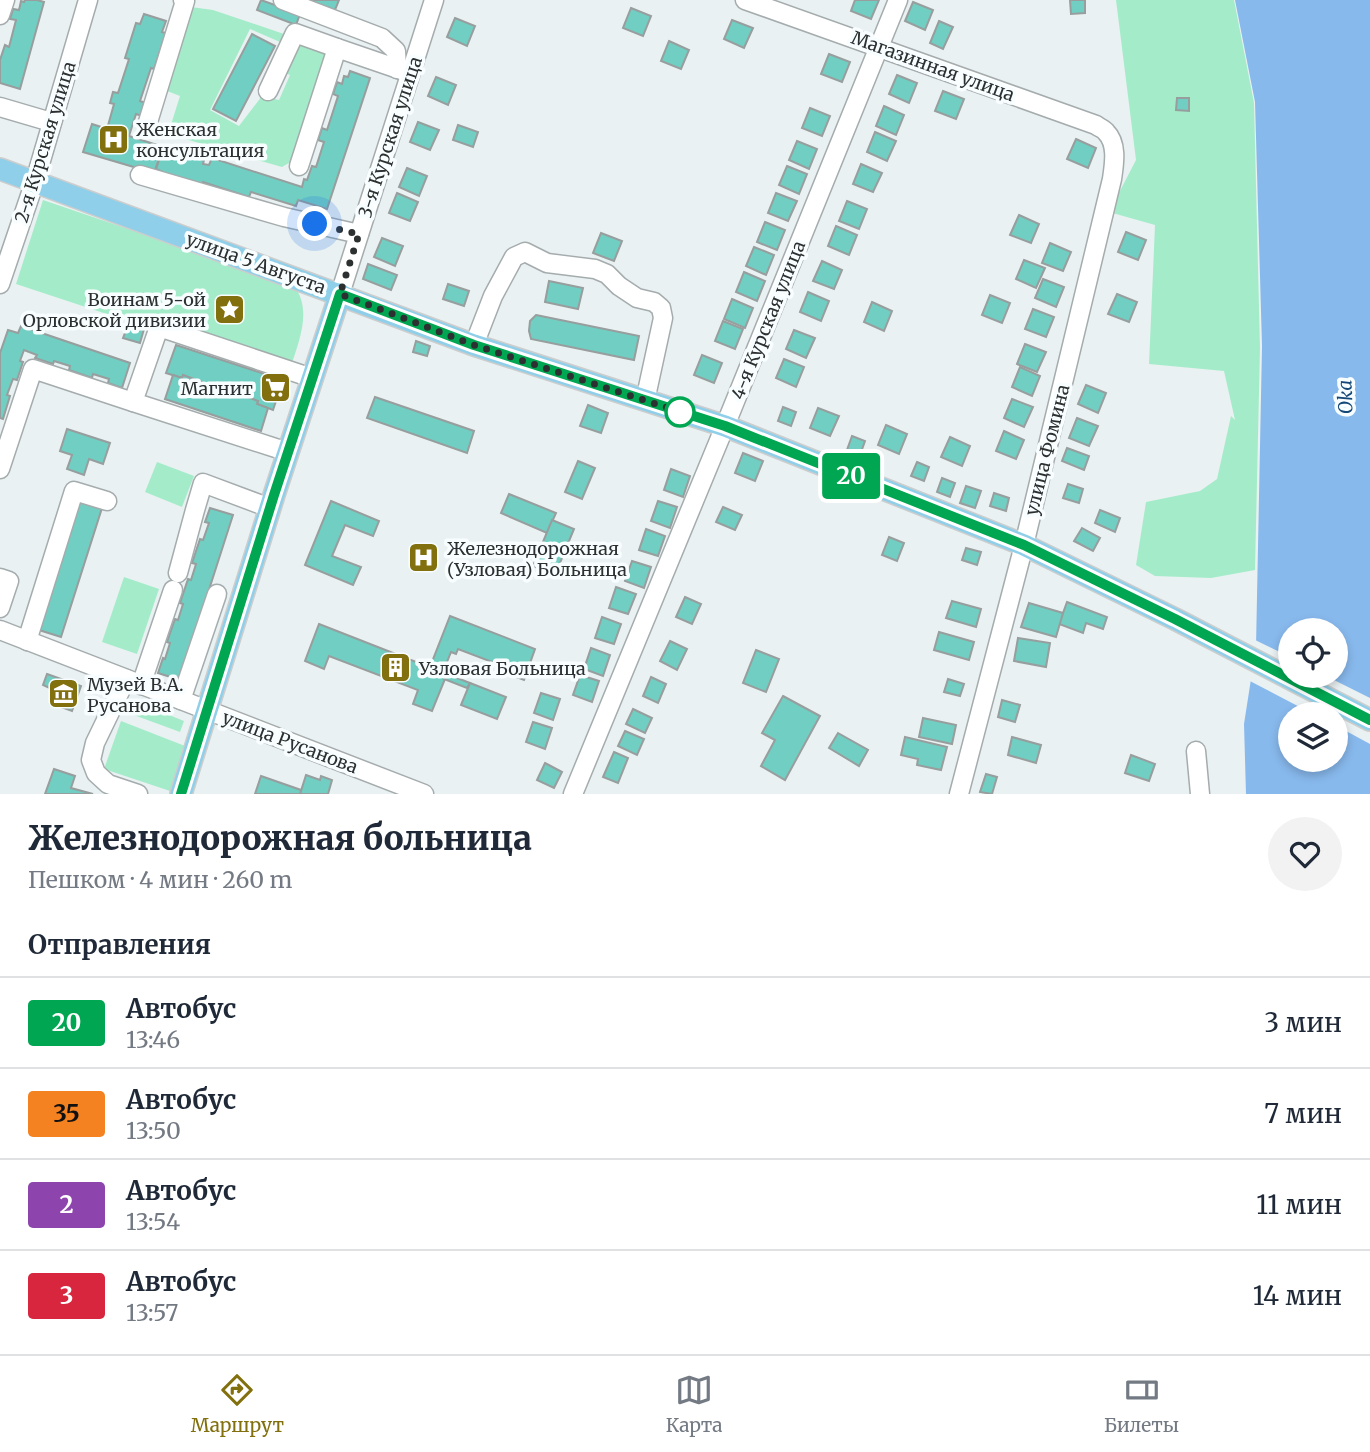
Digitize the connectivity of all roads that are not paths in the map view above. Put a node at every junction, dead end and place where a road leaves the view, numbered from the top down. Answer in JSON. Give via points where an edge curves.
{"nodes":[{"id":1,"x":5,"y":0,"type":"edge"},
{"id":2,"x":88,"y":0,"type":"edge"},
{"id":3,"x":183,"y":0,"type":"edge"},
{"id":4,"x":283,"y":0,"type":"edge"},
{"id":5,"x":434,"y":0,"type":"edge"},
{"id":6,"x":744,"y":0,"type":"edge"},
{"id":7,"x":898,"y":0,"type":"edge"},
{"id":8,"x":0,"y":15,"type":"edge"},
{"id":9,"x":880,"y":47,"type":"junction"},
{"id":10,"x":337,"y":48,"type":"junction"},
{"id":11,"x":404,"y":71,"type":"junction"},
{"id":12,"x":268,"y":91,"type":"dead end"},
{"id":13,"x":0,"y":107,"type":"edge"},
{"id":14,"x":51,"y":122,"type":"junction"},
{"id":15,"x":148,"y":122,"type":"dead end"},
{"id":16,"x":1113,"y":144,"type":"joint"},
{"id":17,"x":299,"y":166,"type":"dead end"},
{"id":18,"x":0,"y":169,"type":"edge"},
{"id":19,"x":140,"y":175,"type":"dead end"},
{"id":20,"x":35,"y":181,"type":"junction"},
{"id":21,"x":359,"y":234,"type":"junction"},
{"id":22,"x":1,"y":279,"type":"edge"},
{"id":23,"x":340,"y":294,"type":"junction"},
{"id":24,"x":474,"y":345,"type":"junction"},
{"id":25,"x":312,"y":378,"type":"junction"},
{"id":26,"x":645,"y":401,"type":"junction"},
{"id":27,"x":133,"y":402,"type":"junction"},
{"id":28,"x":725,"y":426,"type":"junction"},
{"id":29,"x":288,"y":452,"type":"junction"},
{"id":30,"x":0,"y":469,"type":"edge"},
{"id":31,"x":107,"y":501,"type":"dead end"},
{"id":32,"x":270,"y":508,"type":"junction"},
{"id":33,"x":1024,"y":545,"type":"junction"},
{"id":34,"x":178,"y":573,"type":"dead end"},
{"id":35,"x":0,"y":578,"type":"edge"},
{"id":36,"x":173,"y":590,"type":"dead end"},
{"id":37,"x":217,"y":594,"type":"dead end"},
{"id":38,"x":0,"y":608,"type":"edge"},
{"id":39,"x":0,"y":630,"type":"edge"},
{"id":40,"x":27,"y":641,"type":"junction"},
{"id":41,"x":134,"y":682,"type":"junction"},
{"id":42,"x":181,"y":700,"type":"junction"},
{"id":43,"x":207,"y":710,"type":"junction"},
{"id":44,"x":1370,"y":720,"type":"edge"},
{"id":45,"x":1196,"y":751,"type":"dead end"},
{"id":46,"x":412,"y":792,"type":"edge"},
{"id":47,"x":138,"y":794,"type":"edge"},
{"id":48,"x":181,"y":794,"type":"edge"},
{"id":49,"x":573,"y":794,"type":"edge"},
{"id":50,"x":959,"y":794,"type":"edge"},
{"id":51,"x":1200,"y":794,"type":"edge"}],
"edges":[{"from":1,"to":8,"type":"street"},
{"from":2,"to":14,"type":"street","name":"2-я Курская улица"},
{"from":3,"to":15,"type":"street"},
{"from":4,"to":11,"type":"street","via":[[383,38],[396,51]]},
{"from":5,"to":11,"type":"street","name":"3-я Курская улица"},
{"from":6,"to":9,"type":"street","name":"Магазинная улица"},
{"from":7,"to":9,"type":"street","name":"4-я Курская улица"},
{"from":9,"to":16,"type":"street","name":"Магазинная улица","via":[[1096,125],[1107,132]]},
{"from":9,"to":28,"type":"street","name":"4-я Курская улица"},
{"from":10,"to":11,"type":"street"},
{"from":10,"to":12,"type":"street","via":[[295,33]]},
{"from":10,"to":17,"type":"street"},
{"from":11,"to":21,"type":"street","name":"3-я Курская улица"},
{"from":13,"to":14,"type":"street"},
{"from":14,"to":20,"type":"street","name":"2-я Курская улица"},
{"from":16,"to":33,"type":"street","name":"улица Фомина","via":[[1112,179]]},
{"from":18,"to":20,"type":"main road","name":"улица 5 Августа"},
{"from":19,"to":21,"type":"street"},
{"from":20,"to":22,"type":"street","name":"2-я Курская улица"},
{"from":20,"to":23,"type":"main road","name":"улица 5 Августа"},
{"from":21,"to":23,"type":"street","name":"3-я Курская улица"},
{"from":23,"to":24,"type":"main road","name":"улица 5 Августа"},
{"from":23,"to":25,"type":"main road","name":"3-я Курская улица"},
{"from":24,"to":26,"type":"main road","name":"улица 5 Августа"},
{"from":24,"to":26,"type":"street","via":[[514,257],[525,252],[547,263],[595,269],[637,298],[661,308],[663,318]]},
{"from":25,"to":27,"type":"street","via":[[159,327]]},
{"from":25,"to":29,"type":"main road","name":"3-я Курская улица"},
{"from":26,"to":28,"type":"main road","name":"улица 5 Августа"},
{"from":27,"to":29,"type":"street"},
{"from":27,"to":30,"type":"street","via":[[33,369]]},
{"from":28,"to":33,"type":"main road","name":"улица 5 Августа"},
{"from":28,"to":49,"type":"street","name":"4-я Курская улица"},
{"from":29,"to":32,"type":"main road","name":"3-я Курская улица"},
{"from":31,"to":40,"type":"street","via":[[74,491]]},
{"from":32,"to":34,"type":"street","via":[[204,484]]},
{"from":32,"to":43,"type":"main road","name":"3-я Курская улица"},
{"from":33,"to":44,"type":"main road","name":"улица 5 Августа"},
{"from":33,"to":50,"type":"street","name":"улица Фомина"},
{"from":35,"to":38,"type":"street","via":[[9,582]]},
{"from":36,"to":41,"type":"street"},
{"from":37,"to":42,"type":"street"},
{"from":39,"to":40,"type":"street","name":"улица Русанова"},
{"from":40,"to":41,"type":"street","name":"улица Русанова"},
{"from":41,"to":42,"type":"street","name":"улица Русанова"},
{"from":41,"to":47,"type":"street","via":[[94,743],[91,760],[108,784]]},
{"from":42,"to":43,"type":"street","name":"улица Русанова"},
{"from":43,"to":46,"type":"street","name":"улица Русанова"},
{"from":43,"to":48,"type":"main road","name":"3-я Курская улица"},
{"from":45,"to":51,"type":"street"}]}
